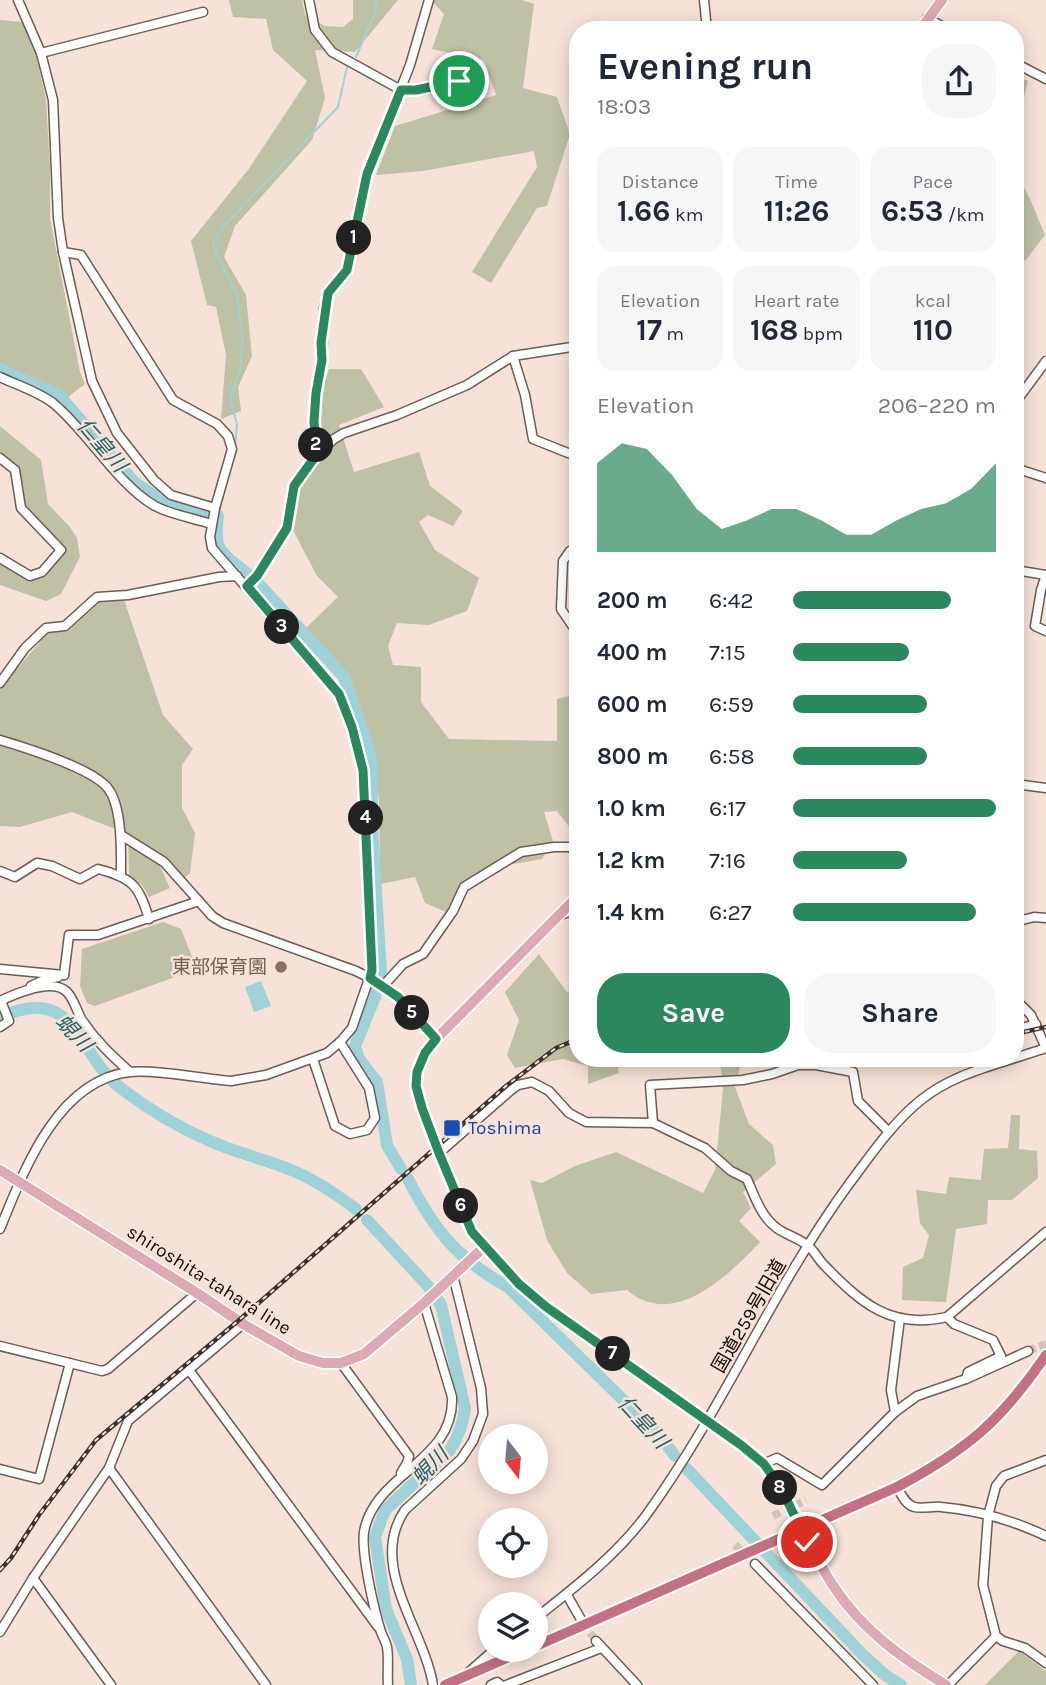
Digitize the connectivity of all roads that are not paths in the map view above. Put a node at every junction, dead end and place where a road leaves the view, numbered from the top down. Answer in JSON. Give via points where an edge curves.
{"nodes":[{"id":1,"x":18,"y":0,"type":"edge"},
{"id":2,"x":309,"y":0,"type":"edge"},
{"id":3,"x":429,"y":0,"type":"edge"},
{"id":4,"x":704,"y":0,"type":"edge"},
{"id":5,"x":943,"y":0,"type":"edge"},
{"id":6,"x":203,"y":12,"type":"dead end"},
{"id":7,"x":927,"y":18,"type":"junction"},
{"id":8,"x":706,"y":21,"type":"edge"},
{"id":9,"x":925,"y":21,"type":"edge"},
{"id":10,"x":932,"y":21,"type":"edge"},
{"id":11,"x":41,"y":53,"type":"junction"},
{"id":12,"x":1024,"y":68,"type":"edge"},
{"id":13,"x":1046,"y":79,"type":"edge"},
{"id":14,"x":459,"y":81,"type":"dead end"},
{"id":15,"x":401,"y":90,"type":"junction"},
{"id":16,"x":63,"y":252,"type":"junction"},
{"id":17,"x":569,"y":347,"type":"edge"},
{"id":18,"x":513,"y":356,"type":"junction"},
{"id":19,"x":1046,"y":361,"type":"edge"},
{"id":20,"x":0,"y":377,"type":"edge"},
{"id":21,"x":1024,"y":390,"type":"edge"},
{"id":22,"x":569,"y":453,"type":"edge"},
{"id":23,"x":317,"y":454,"type":"junction"},
{"id":24,"x":0,"y":458,"type":"edge"},
{"id":25,"x":1024,"y":471,"type":"edge"},
{"id":26,"x":1046,"y":478,"type":"edge"},
{"id":27,"x":215,"y":508,"type":"junction"},
{"id":28,"x":211,"y":524,"type":"junction"},
{"id":29,"x":569,"y":553,"type":"edge"},
{"id":30,"x":0,"y":558,"type":"edge"},
{"id":31,"x":1024,"y":571,"type":"edge"},
{"id":32,"x":237,"y":576,"type":"junction"},
{"id":33,"x":247,"y":586,"type":"junction"},
{"id":34,"x":569,"y":621,"type":"edge"},
{"id":35,"x":1046,"y":631,"type":"edge"},
{"id":36,"x":0,"y":683,"type":"edge"},
{"id":37,"x":0,"y":740,"type":"edge"},
{"id":38,"x":1024,"y":785,"type":"edge"},
{"id":39,"x":1046,"y":788,"type":"edge"},
{"id":40,"x":121,"y":835,"type":"junction"},
{"id":41,"x":569,"y":847,"type":"edge"},
{"id":42,"x":0,"y":871,"type":"edge"},
{"id":43,"x":121,"y":875,"type":"junction"},
{"id":44,"x":202,"y":904,"type":"junction"},
{"id":45,"x":569,"y":905,"type":"edge"},
{"id":46,"x":569,"y":912,"type":"edge"},
{"id":47,"x":556,"y":917,"type":"junction"},
{"id":48,"x":1046,"y":918,"type":"edge"},
{"id":49,"x":149,"y":919,"type":"junction"},
{"id":50,"x":1024,"y":920,"type":"edge"},
{"id":51,"x":0,"y":969,"type":"edge"},
{"id":52,"x":64,"y":975,"type":"junction"},
{"id":53,"x":370,"y":978,"type":"junction"},
{"id":54,"x":384,"y":985,"type":"junction"},
{"id":55,"x":27,"y":989,"type":"junction"},
{"id":56,"x":0,"y":1001,"type":"edge"},
{"id":57,"x":1024,"y":1010,"type":"edge"},
{"id":58,"x":1036,"y":1024,"type":"junction"},
{"id":59,"x":0,"y":1027,"type":"edge"},
{"id":60,"x":1024,"y":1027,"type":"edge"},
{"id":61,"x":436,"y":1039,"type":"junction"},
{"id":62,"x":341,"y":1042,"type":"junction"},
{"id":63,"x":1046,"y":1048,"type":"edge"},
{"id":64,"x":1024,"y":1055,"type":"edge"},
{"id":65,"x":313,"y":1059,"type":"junction"},
{"id":66,"x":792,"y":1067,"type":"edge"},
{"id":67,"x":827,"y":1067,"type":"edge"},
{"id":68,"x":985,"y":1067,"type":"edge"},
{"id":69,"x":130,"y":1072,"type":"junction"},
{"id":70,"x":653,"y":1123,"type":"junction"},
{"id":71,"x":889,"y":1132,"type":"junction"},
{"id":72,"x":439,"y":1153,"type":"junction"},
{"id":73,"x":0,"y":1170,"type":"edge"},
{"id":74,"x":19,"y":1182,"type":"junction"},
{"id":75,"x":0,"y":1229,"type":"edge"},
{"id":76,"x":1046,"y":1233,"type":"edge"},
{"id":77,"x":808,"y":1245,"type":"junction"},
{"id":78,"x":480,"y":1250,"type":"junction"},
{"id":79,"x":453,"y":1275,"type":"junction"},
{"id":80,"x":197,"y":1293,"type":"junction"},
{"id":81,"x":424,"y":1303,"type":"junction"},
{"id":82,"x":947,"y":1317,"type":"junction"},
{"id":83,"x":900,"y":1318,"type":"junction"},
{"id":84,"x":243,"y":1324,"type":"junction"},
{"id":85,"x":0,"y":1346,"type":"edge"},
{"id":86,"x":1028,"y":1351,"type":"tunnel mouth"},
{"id":87,"x":1046,"y":1355,"type":"edge"},
{"id":88,"x":70,"y":1363,"type":"junction"},
{"id":89,"x":341,"y":1363,"type":"junction"},
{"id":90,"x":189,"y":1370,"type":"junction"},
{"id":91,"x":966,"y":1379,"type":"junction"},
{"id":92,"x":895,"y":1412,"type":"junction"},
{"id":93,"x":706,"y":1420,"type":"junction"},
{"id":94,"x":1046,"y":1460,"type":"edge"},
{"id":95,"x":764,"y":1464,"type":"junction"},
{"id":96,"x":109,"y":1468,"type":"junction"},
{"id":97,"x":0,"y":1469,"type":"edge"},
{"id":98,"x":393,"y":1484,"type":"junction"},
{"id":99,"x":897,"y":1487,"type":"junction"},
{"id":100,"x":988,"y":1516,"type":"junction"},
{"id":101,"x":800,"y":1528,"type":"junction"},
{"id":102,"x":1046,"y":1536,"type":"edge"},
{"id":103,"x":755,"y":1563,"type":"tunnel mouth"},
{"id":104,"x":33,"y":1578,"type":"junction"},
{"id":105,"x":567,"y":1595,"type":"junction"},
{"id":106,"x":548,"y":1609,"type":"edge"},
{"id":107,"x":583,"y":1623,"type":"tunnel mouth"},
{"id":108,"x":380,"y":1631,"type":"junction"},
{"id":109,"x":0,"y":1632,"type":"edge"},
{"id":110,"x":996,"y":1636,"type":"junction"},
{"id":111,"x":548,"y":1641,"type":"edge"},
{"id":112,"x":482,"y":1662,"type":"edge"},
{"id":113,"x":498,"y":1662,"type":"edge"},
{"id":114,"x":1046,"y":1663,"type":"edge"},
{"id":115,"x":465,"y":1677,"type":"junction"},
{"id":116,"x":111,"y":1685,"type":"edge"},
{"id":117,"x":266,"y":1685,"type":"edge"},
{"id":118,"x":388,"y":1685,"type":"edge"},
{"id":119,"x":433,"y":1685,"type":"edge"},
{"id":120,"x":445,"y":1685,"type":"edge"},
{"id":121,"x":491,"y":1685,"type":"edge"},
{"id":122,"x":503,"y":1685,"type":"edge"},
{"id":123,"x":637,"y":1685,"type":"edge"},
{"id":124,"x":873,"y":1685,"type":"edge"},
{"id":125,"x":947,"y":1685,"type":"edge"}],
"edges":[{"from":1,"to":11,"type":"street"},
{"from":2,"to":15,"type":"street","via":[[315,30],[332,52]]},
{"from":3,"to":15,"type":"street"},
{"from":4,"to":8,"type":"street"},
{"from":5,"to":7,"type":"main road"},
{"from":6,"to":11,"type":"street"},
{"from":7,"to":9,"type":"main road"},
{"from":7,"to":10,"type":"street"},
{"from":11,"to":16,"type":"street","via":[[53,100]]},
{"from":12,"to":13,"type":"street"},
{"from":14,"to":15,"type":"street"},
{"from":15,"to":23,"type":"street","via":[[367,174],[347,270],[328,293],[314,422]]},
{"from":16,"to":27,"type":"street","via":[[92,381],[117,433],[171,495]]},
{"from":16,"to":27,"type":"street","via":[[81,255],[173,400],[217,424],[228,436],[232,449]]},
{"from":17,"to":18,"type":"street"},
{"from":18,"to":22,"type":"street","via":[[533,439]]},
{"from":18,"to":23,"type":"street","via":[[467,385],[344,433]]},
{"from":19,"to":21,"type":"street"},
{"from":20,"to":28,"type":"street","via":[[51,401],[135,491],[153,504]]},
{"from":23,"to":33,"type":"street","via":[[294,486],[287,528]]},
{"from":24,"to":30,"type":"street","via":[[15,470],[21,508],[61,550],[42,572],[30,576]]},
{"from":25,"to":26,"type":"street"},
{"from":27,"to":28,"type":"street"},
{"from":28,"to":32,"type":"street","via":[[212,548]]},
{"from":29,"to":34,"type":"street","via":[[564,561],[561,609]]},
{"from":31,"to":35,"type":"street","via":[[1046,575],[1035,626]]},
{"from":32,"to":33,"type":"street"},
{"from":32,"to":36,"type":"street","via":[[97,597],[65,626],[46,628]]},
{"from":33,"to":53,"type":"street","via":[[339,694],[352,727],[363,770]]},
{"from":37,"to":40,"type":"street","via":[[81,770],[107,786]]},
{"from":38,"to":39,"type":"street"},
{"from":40,"to":43,"type":"street"},
{"from":40,"to":44,"type":"street","via":[[164,862]]},
{"from":41,"to":54,"type":"street","via":[[521,852],[464,887],[423,954],[403,964]]},
{"from":42,"to":43,"type":"street","via":[[15,877],[37,863],[80,880],[98,869]]},
{"from":43,"to":49,"type":"street","via":[[142,893]]},
{"from":44,"to":49,"type":"street"},
{"from":44,"to":53,"type":"street","via":[[223,923]]},
{"from":45,"to":47,"type":"main road"},
{"from":46,"to":47,"type":"street"},
{"from":47,"to":61,"type":"main road"},
{"from":48,"to":50,"type":"street"},
{"from":49,"to":52,"type":"street","via":[[98,935],[69,935]]},
{"from":51,"to":52,"type":"street"},
{"from":52,"to":55,"type":"street"},
{"from":53,"to":54,"type":"street"},
{"from":53,"to":62,"type":"street","via":[[352,1028]]},
{"from":54,"to":61,"type":"street"},
{"from":55,"to":56,"type":"street"},
{"from":55,"to":69,"type":"street","via":[[58,987],[67,992],[102,1047]]},
{"from":56,"to":59,"type":"street","via":[[9,1021]]},
{"from":57,"to":58,"type":"street"},
{"from":58,"to":60,"type":"street"},
{"from":58,"to":63,"type":"street"},
{"from":61,"to":72,"type":"main road","via":[[425,1053],[416,1086]]},
{"from":62,"to":65,"type":"street"},
{"from":62,"to":65,"type":"street","via":[[369,1088],[376,1118],[367,1130],[350,1134],[335,1126]]},
{"from":63,"to":64,"type":"street","name":"国道259号旧道"},
{"from":65,"to":69,"type":"street","via":[[266,1075],[231,1080]]},
{"from":66,"to":70,"type":"street","via":[[743,1080],[650,1085]]},
{"from":67,"to":71,"type":"street","via":[[853,1072],[858,1101]]},
{"from":68,"to":71,"type":"street","name":"国道259号旧道","via":[[941,1086]]},
{"from":69,"to":74,"type":"street","via":[[88,1088],[55,1118]]},
{"from":70,"to":72,"type":"street","via":[[586,1122],[532,1082],[518,1085]]},
{"from":70,"to":77,"type":"street","via":[[705,1148],[747,1179],[771,1224]]},
{"from":71,"to":77,"type":"street","name":"国道259号旧道"},
{"from":72,"to":78,"type":"main road"},
{"from":73,"to":74,"type":"main road","name":"shiroshita-tahara line"},
{"from":74,"to":75,"type":"street"},
{"from":74,"to":80,"type":"main road","name":"shiroshita-tahara line"},
{"from":76,"to":82,"type":"street"},
{"from":77,"to":83,"type":"street","via":[[858,1299]]},
{"from":77,"to":93,"type":"street","name":"国道259号旧道"},
{"from":78,"to":79,"type":"main road"},
{"from":78,"to":93,"type":"main road","via":[[545,1306]]},
{"from":79,"to":81,"type":"main road"},
{"from":79,"to":119,"type":"street","via":[[481,1388],[481,1421],[461,1459],[405,1510],[391,1546],[397,1583]]},
{"from":80,"to":84,"type":"main road","name":"shiroshita-tahara line"},
{"from":80,"to":88,"type":"street","via":[[108,1369]]},
{"from":81,"to":89,"type":"main road","via":[[364,1354]]},
{"from":81,"to":98,"type":"street","via":[[452,1410],[440,1439]]},
{"from":82,"to":83,"type":"street"},
{"from":82,"to":91,"type":"street","via":[[993,1340],[1001,1356],[968,1372]]},
{"from":83,"to":92,"type":"street","via":[[891,1390]]},
{"from":84,"to":89,"type":"main road","name":"shiroshita-tahara line","via":[[299,1356]]},
{"from":84,"to":90,"type":"street"},
{"from":85,"to":88,"type":"street"},
{"from":86,"to":91,"type":"street"},
{"from":87,"to":99,"type":"highway","via":[[993,1422],[958,1452]]},
{"from":88,"to":97,"type":"street","via":[[39,1479]]},
{"from":89,"to":98,"type":"street","via":[[408,1456]]},
{"from":90,"to":96,"type":"street","via":[[128,1421]]},
{"from":90,"to":108,"type":"street"},
{"from":91,"to":92,"type":"street","via":[[924,1392]]},
{"from":92,"to":95,"type":"street","via":[[822,1485],[777,1458]]},
{"from":93,"to":95,"type":"main road"},
{"from":93,"to":105,"type":"street","name":"国道259号旧道","via":[[646,1515]]},
{"from":94,"to":100,"type":"street","via":[[1004,1476],[996,1486]]},
{"from":95,"to":101,"type":"main road"},
{"from":96,"to":104,"type":"street"},
{"from":96,"to":117,"type":"street"},
{"from":98,"to":108,"type":"street","via":[[370,1512],[364,1531],[363,1551]]},
{"from":99,"to":100,"type":"street","via":[[914,1507]]},
{"from":99,"to":101,"type":"highway"},
{"from":100,"to":102,"type":"street"},
{"from":100,"to":110,"type":"street","via":[[984,1585]]},
{"from":101,"to":111,"type":"highway"},
{"from":101,"to":125,"type":"main road","via":[[854,1613],[885,1645]]},
{"from":103,"to":124,"type":"street"},
{"from":104,"to":109,"type":"street"},
{"from":104,"to":116,"type":"street"},
{"from":105,"to":106,"type":"street","name":"国道259号旧道"},
{"from":105,"to":107,"type":"street"},
{"from":108,"to":118,"type":"street","via":[[387,1646]]},
{"from":110,"to":114,"type":"street"},
{"from":110,"to":125,"type":"street"},
{"from":112,"to":115,"type":"street"},
{"from":113,"to":115,"type":"highway"},
{"from":115,"to":120,"type":"highway"},
{"from":121,"to":122,"type":"street"},
{"from":122,"to":123,"type":"street","via":[[598,1645]]}]}
